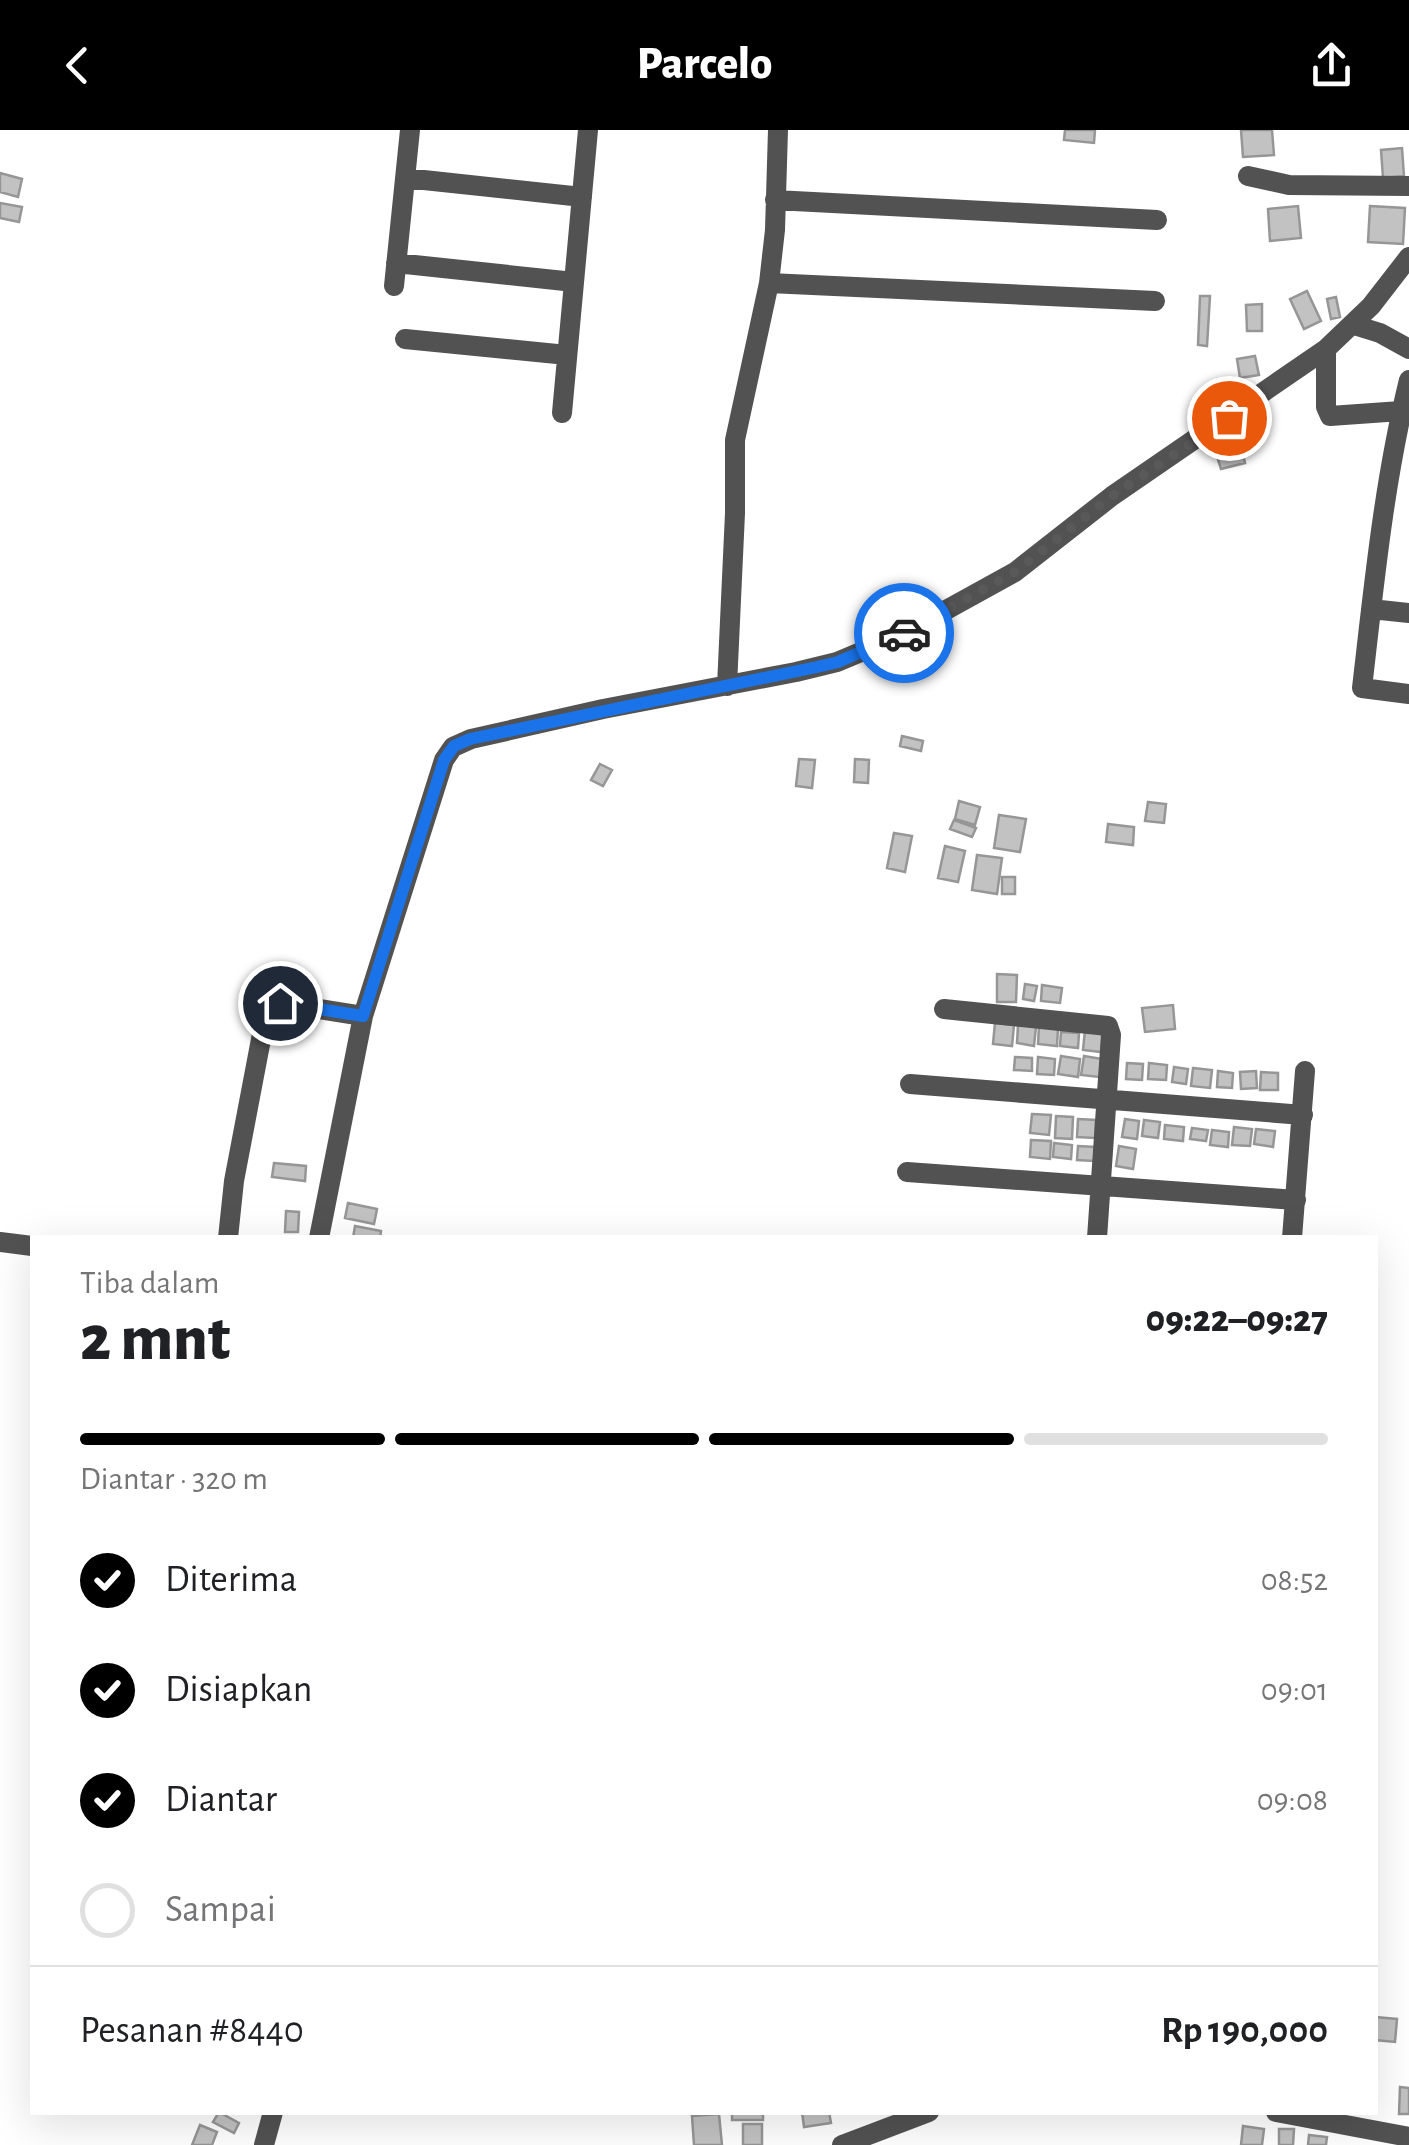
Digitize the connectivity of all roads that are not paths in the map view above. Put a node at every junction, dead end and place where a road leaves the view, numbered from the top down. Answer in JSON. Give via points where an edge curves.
{"nodes":[{"id":1,"x":410,"y":130,"type":"edge"},
{"id":2,"x":588,"y":130,"type":"edge"},
{"id":3,"x":778,"y":130,"type":"edge"},
{"id":4,"x":1248,"y":176,"type":"dead end"},
{"id":5,"x":405,"y":178,"type":"junction"},
{"id":6,"x":1409,"y":186,"type":"edge"},
{"id":7,"x":582,"y":197,"type":"junction"},
{"id":8,"x":775,"y":200,"type":"junction"},
{"id":9,"x":1157,"y":220,"type":"dead end"},
{"id":10,"x":1409,"y":257,"type":"edge"},
{"id":11,"x":396,"y":262,"type":"junction"},
{"id":12,"x":574,"y":282,"type":"junction"},
{"id":13,"x":769,"y":283,"type":"junction"},
{"id":14,"x":394,"y":286,"type":"dead end"},
{"id":15,"x":1155,"y":301,"type":"dead end"},
{"id":16,"x":1354,"y":325,"type":"junction"},
{"id":17,"x":405,"y":339,"type":"dead end"},
{"id":18,"x":1326,"y":349,"type":"junction"},
{"id":19,"x":1409,"y":350,"type":"edge"},
{"id":20,"x":567,"y":355,"type":"junction"},
{"id":21,"x":1409,"y":380,"type":"edge"},
{"id":22,"x":1402,"y":411,"type":"junction"},
{"id":23,"x":562,"y":413,"type":"dead end"},
{"id":24,"x":1371,"y":609,"type":"junction"},
{"id":25,"x":1409,"y":613,"type":"edge"},
{"id":26,"x":727,"y":686,"type":"junction"},
{"id":27,"x":1409,"y":694,"type":"edge"},
{"id":28,"x":944,"y":1009,"type":"dead end"},
{"id":29,"x":363,"y":1016,"type":"junction"},
{"id":30,"x":1305,"y":1071,"type":"dead end"},
{"id":31,"x":910,"y":1084,"type":"dead end"},
{"id":32,"x":1106,"y":1101,"type":"junction"},
{"id":33,"x":1303,"y":1115,"type":"junction"},
{"id":34,"x":907,"y":1172,"type":"dead end"},
{"id":35,"x":1100,"y":1186,"type":"junction"},
{"id":36,"x":1296,"y":1200,"type":"junction"},
{"id":37,"x":228,"y":1235,"type":"edge"},
{"id":38,"x":320,"y":1235,"type":"edge"},
{"id":39,"x":1097,"y":1235,"type":"edge"},
{"id":40,"x":1292,"y":1235,"type":"edge"},
{"id":41,"x":0,"y":1242,"type":"edge"},
{"id":42,"x":30,"y":1246,"type":"edge"},
{"id":43,"x":271,"y":2115,"type":"edge"},
{"id":44,"x":921,"y":2115,"type":"edge"},
{"id":45,"x":1291,"y":2115,"type":"edge"},
{"id":46,"x":1409,"y":2138,"type":"edge"},
{"id":47,"x":264,"y":2145,"type":"edge"},
{"id":48,"x":842,"y":2145,"type":"edge"}],
"edges":[{"from":1,"to":5,"type":"street"},
{"from":2,"to":7,"type":"street"},
{"from":3,"to":8,"type":"street"},
{"from":4,"to":6,"type":"street","via":[[1289,184]]},
{"from":5,"to":7,"type":"street"},
{"from":5,"to":11,"type":"street"},
{"from":7,"to":12,"type":"street"},
{"from":8,"to":9,"type":"street"},
{"from":8,"to":13,"type":"street"},
{"from":10,"to":16,"type":"street"},
{"from":11,"to":12,"type":"street"},
{"from":11,"to":14,"type":"street"},
{"from":12,"to":20,"type":"street"},
{"from":13,"to":15,"type":"street"},
{"from":13,"to":26,"type":"street","via":[[735,440]]},
{"from":16,"to":18,"type":"street"},
{"from":16,"to":19,"type":"street"},
{"from":17,"to":20,"type":"street"},
{"from":18,"to":22,"type":"street","via":[[1330,416]]},
{"from":18,"to":26,"type":"street","via":[[1112,496],[1015,572],[838,662]]},
{"from":20,"to":23,"type":"street"},
{"from":21,"to":22,"type":"street"},
{"from":22,"to":24,"type":"street"},
{"from":24,"to":25,"type":"street"},
{"from":24,"to":27,"type":"street","via":[[1362,688]]},
{"from":26,"to":29,"type":"street","via":[[454,746],[444,760]]},
{"from":28,"to":32,"type":"street","via":[[1108,1026]]},
{"from":29,"to":37,"type":"street","via":[[280,1003],[266,1014]]},
{"from":29,"to":38,"type":"street"},
{"from":30,"to":33,"type":"street"},
{"from":31,"to":32,"type":"street"},
{"from":32,"to":33,"type":"street"},
{"from":32,"to":35,"type":"street"},
{"from":33,"to":36,"type":"street"},
{"from":34,"to":35,"type":"street"},
{"from":35,"to":36,"type":"street"},
{"from":35,"to":39,"type":"street"},
{"from":36,"to":40,"type":"street"},
{"from":41,"to":42,"type":"street"},
{"from":43,"to":47,"type":"street"},
{"from":44,"to":48,"type":"street"},
{"from":45,"to":46,"type":"street"}]}
